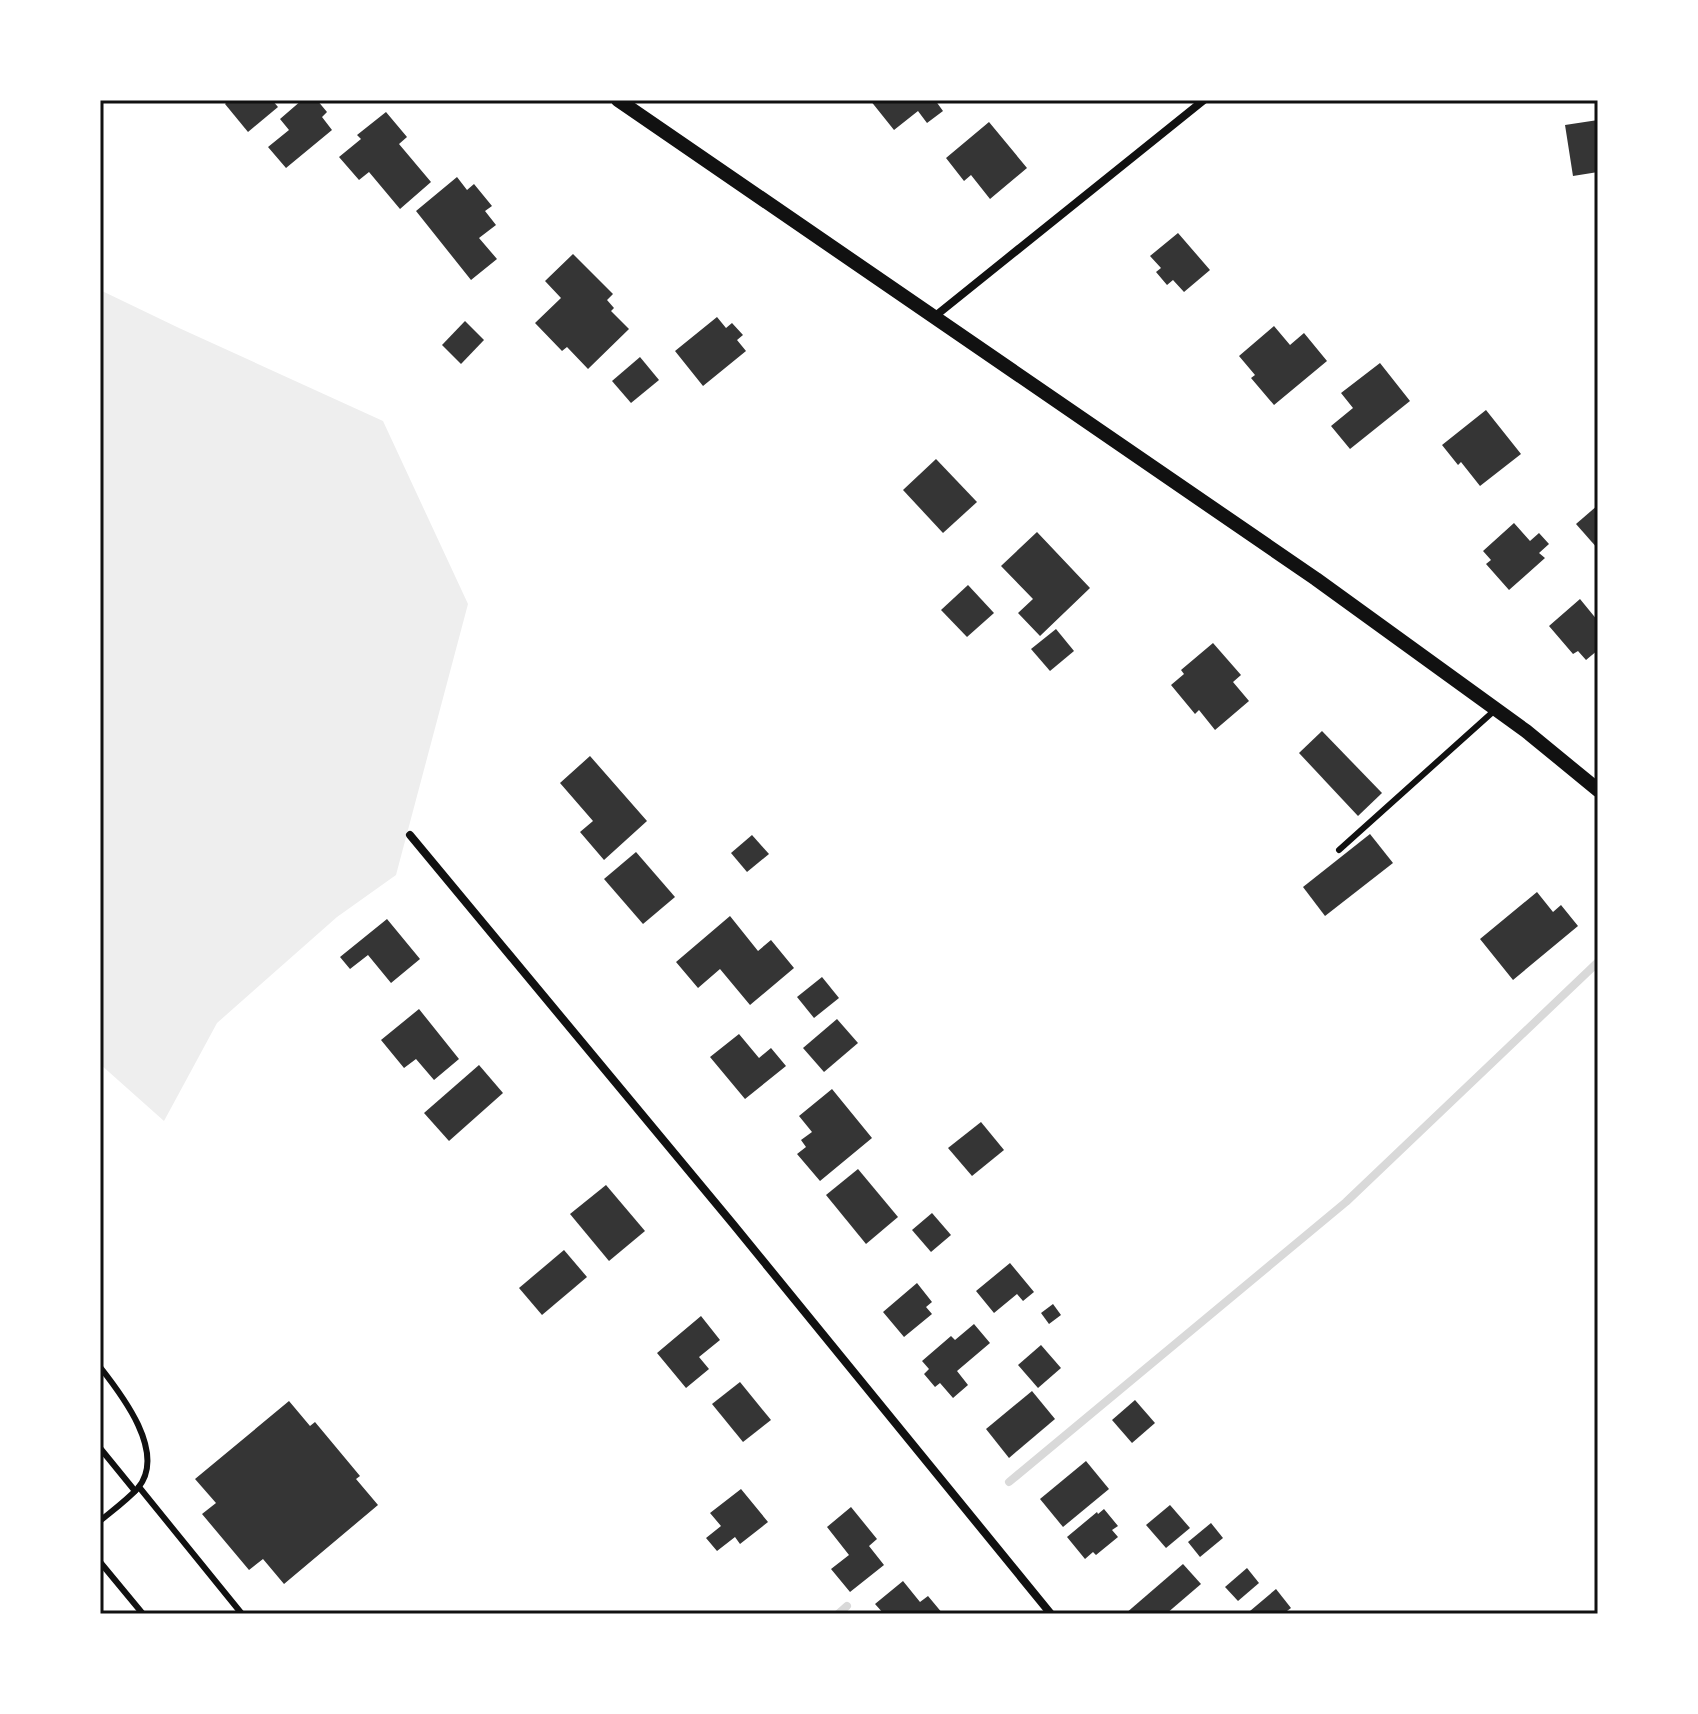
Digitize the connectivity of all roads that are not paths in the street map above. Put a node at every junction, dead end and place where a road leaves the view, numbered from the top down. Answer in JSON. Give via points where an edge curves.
{"nodes":[{"id":1,"x":618,"y":100,"type":"edge"},
{"id":2,"x":1204,"y":100,"type":"edge"},
{"id":3,"x":934,"y":317,"type":"junction"},
{"id":4,"x":1495,"y":710,"type":"junction"},
{"id":5,"x":1598,"y":790,"type":"edge"},
{"id":6,"x":410,"y":835,"type":"dead end"},
{"id":7,"x":1339,"y":850,"type":"dead end"},
{"id":8,"x":100,"y":1367,"type":"edge"},
{"id":9,"x":100,"y":1448,"type":"edge"},
{"id":10,"x":137,"y":1489,"type":"junction"},
{"id":11,"x":100,"y":1521,"type":"edge"},
{"id":12,"x":100,"y":1562,"type":"edge"},
{"id":13,"x":143,"y":1614,"type":"edge"},
{"id":14,"x":242,"y":1614,"type":"edge"},
{"id":15,"x":1051,"y":1614,"type":"edge"}],
"edges":[{"from":1,"to":3,"type":"street"},
{"from":2,"to":3,"type":"street"},
{"from":3,"to":4,"type":"street","via":[[1316,579]]},
{"from":4,"to":5,"type":"street"},
{"from":4,"to":7,"type":"lane"},
{"from":6,"to":15,"type":"street"},
{"from":8,"to":10,"type":"lane","via":[[142,1432],[148,1464]]},
{"from":9,"to":10,"type":"lane"},
{"from":10,"to":11,"type":"lane"},
{"from":10,"to":14,"type":"lane"},
{"from":12,"to":13,"type":"lane"}]}
